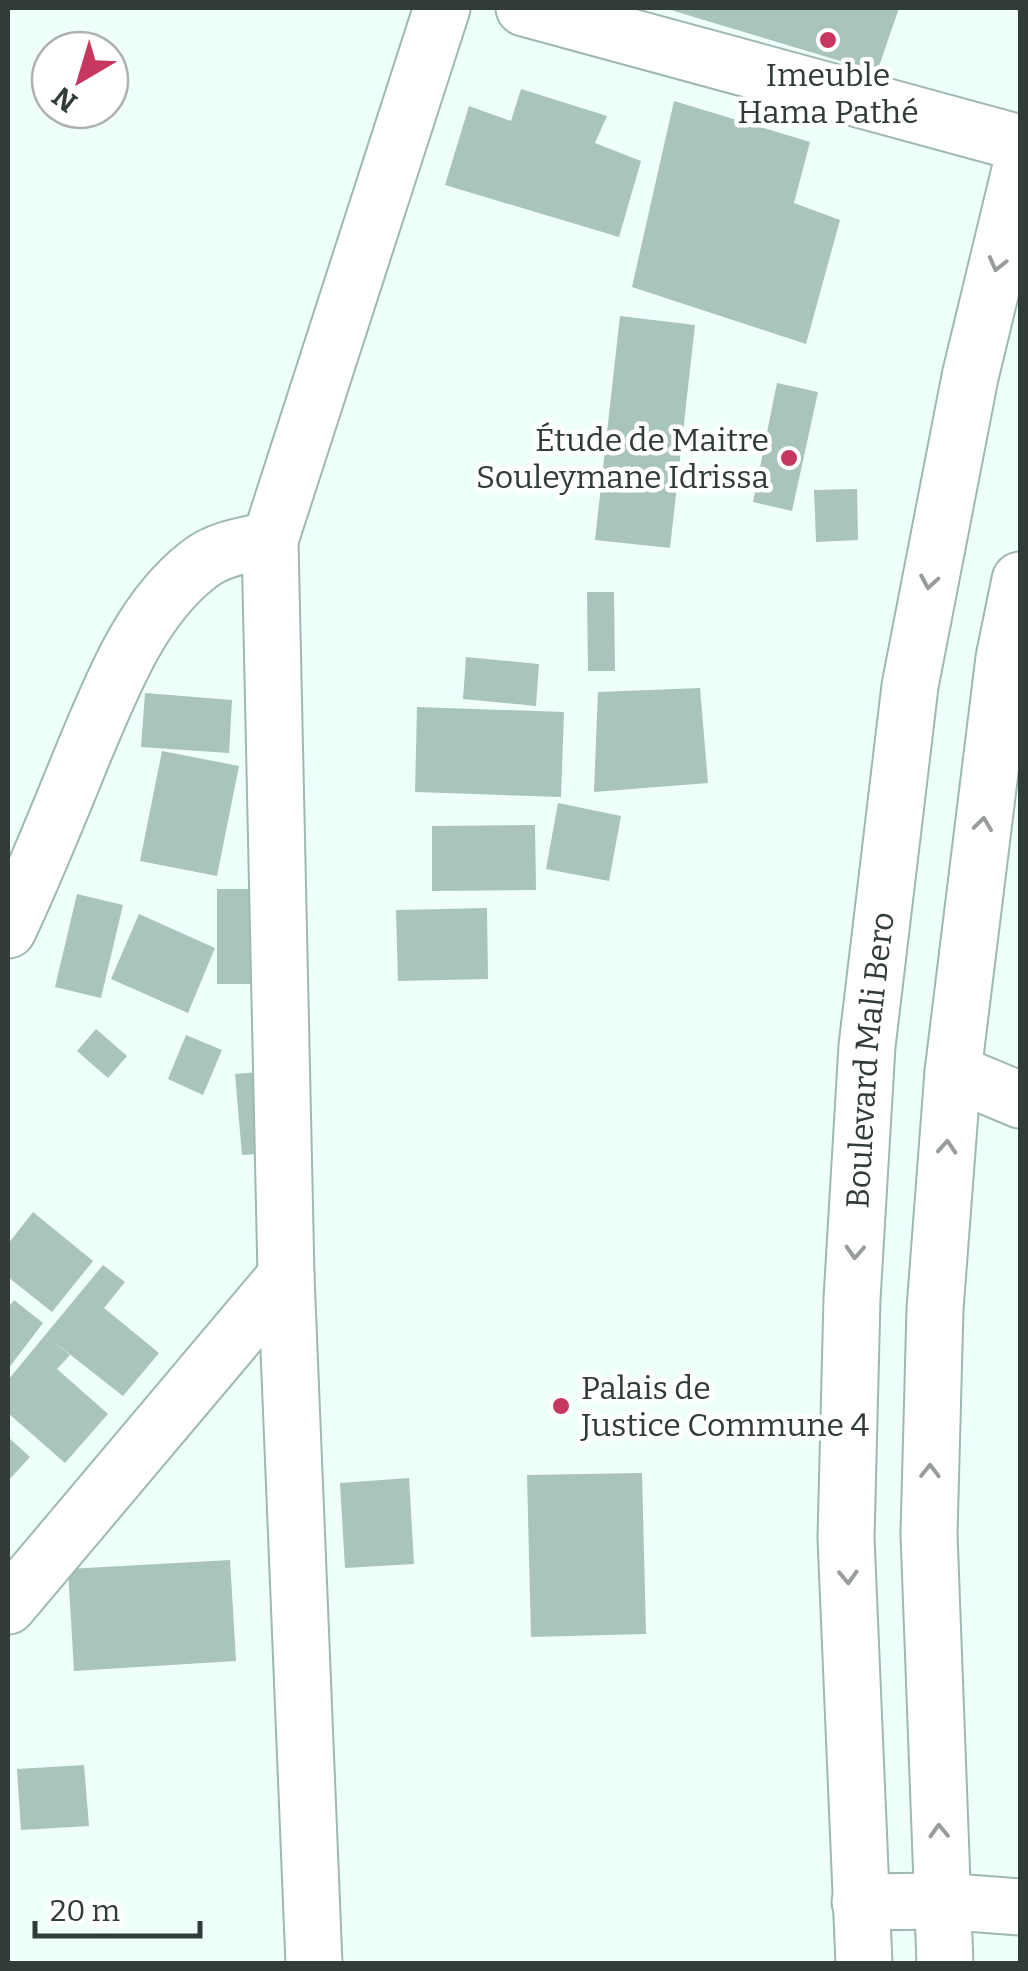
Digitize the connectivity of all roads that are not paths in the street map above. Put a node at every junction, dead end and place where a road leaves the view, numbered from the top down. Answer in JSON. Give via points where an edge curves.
{"nodes":[{"id":1,"x":442,"y":8,"type":"edge"},
{"id":2,"x":524,"y":8,"type":"edge"},
{"id":3,"x":1020,"y":144,"type":"edge"},
{"id":4,"x":1020,"y":170,"type":"edge"},
{"id":5,"x":270,"y":540,"type":"junction"},
{"id":6,"x":1020,"y":580,"type":"edge"},
{"id":7,"x":8,"y":930,"type":"edge"},
{"id":8,"x":953,"y":1072,"type":"junction"},
{"id":9,"x":1020,"y":1100,"type":"edge"},
{"id":10,"x":286,"y":1276,"type":"junction"},
{"id":11,"x":8,"y":1606,"type":"edge"},
{"id":12,"x":941,"y":1901,"type":"junction"},
{"id":13,"x":860,"y":1902,"type":"junction"},
{"id":14,"x":1020,"y":1907,"type":"edge"},
{"id":15,"x":314,"y":1964,"type":"edge"},
{"id":16,"x":864,"y":1964,"type":"edge"},
{"id":17,"x":945,"y":1964,"type":"edge"}],
"edges":[{"from":1,"to":5,"type":"street"},
{"from":2,"to":3,"type":"street"},
{"from":4,"to":13,"type":"street","name":"Boulevard Mali Bero","one_way":true,"via":[[970,376],[910,686],[867,1046],[846,1538]]},
{"from":5,"to":7,"type":"street","via":[[201,562],[145,624]]},
{"from":5,"to":10,"type":"street"},
{"from":8,"to":6,"type":"street","one_way":true,"via":[[1004,658]]},
{"from":8,"to":9,"type":"street"},
{"from":12,"to":8,"type":"street","one_way":true,"via":[[929,1534],[935,1309]]},
{"from":10,"to":11,"type":"street"},
{"from":10,"to":15,"type":"street"},
{"from":12,"to":13,"type":"street"},
{"from":12,"to":14,"type":"street"},
{"from":12,"to":17,"type":"street"},
{"from":13,"to":16,"type":"street","name":"Boulevard Mali Bero"}]}
